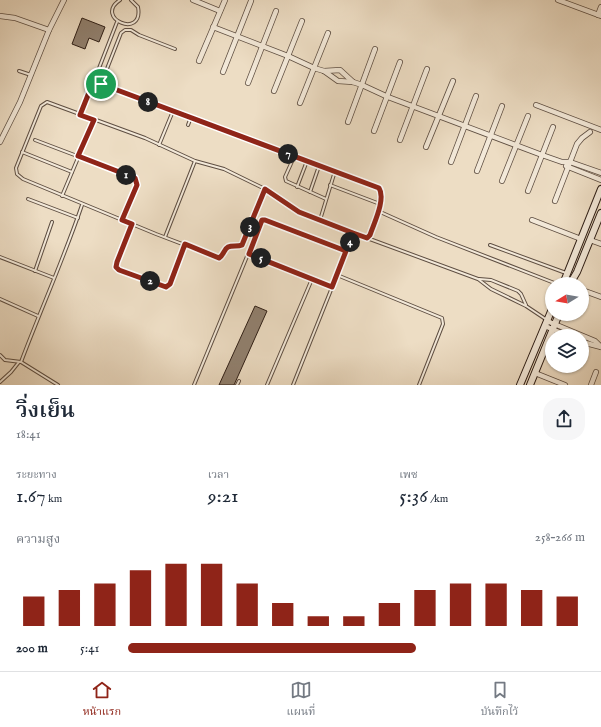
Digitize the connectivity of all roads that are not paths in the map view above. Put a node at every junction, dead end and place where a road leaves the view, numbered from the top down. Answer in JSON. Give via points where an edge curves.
{"nodes":[{"id":1,"x":64,"y":0,"type":"edge"},
{"id":2,"x":120,"y":0,"type":"edge"},
{"id":3,"x":131,"y":0,"type":"edge"},
{"id":4,"x":193,"y":0,"type":"edge"},
{"id":5,"x":225,"y":0,"type":"edge"},
{"id":6,"x":558,"y":0,"type":"edge"},
{"id":7,"x":251,"y":1,"type":"dead end"},
{"id":8,"x":601,"y":7,"type":"edge"},
{"id":9,"x":276,"y":11,"type":"dead end"},
{"id":10,"x":220,"y":12,"type":"junction"},
{"id":11,"x":600,"y":15,"type":"edge"},
{"id":12,"x":0,"y":16,"type":"edge"},
{"id":13,"x":302,"y":21,"type":"dead end"},
{"id":14,"x":117,"y":22,"type":"junction"},
{"id":15,"x":213,"y":28,"type":"junction"},
{"id":16,"x":49,"y":30,"type":"junction"},
{"id":17,"x":328,"y":33,"type":"dead end"},
{"id":18,"x":237,"y":36,"type":"junction"},
{"id":19,"x":263,"y":46,"type":"junction"},
{"id":20,"x":175,"y":49,"type":"dead end"},
{"id":21,"x":375,"y":49,"type":"dead end"},
{"id":22,"x":288,"y":56,"type":"junction"},
{"id":23,"x":199,"y":61,"type":"dead end"},
{"id":24,"x":400,"y":62,"type":"dead end"},
{"id":25,"x":314,"y":68,"type":"junction"},
{"id":26,"x":427,"y":68,"type":"dead end"},
{"id":27,"x":19,"y":71,"type":"dead end"},
{"id":28,"x":324,"y":71,"type":"junction"},
{"id":29,"x":223,"y":72,"type":"dead end"},
{"id":30,"x":31,"y":75,"type":"junction"},
{"id":31,"x":94,"y":80,"type":"junction"},
{"id":32,"x":453,"y":81,"type":"dead end"},
{"id":33,"x":353,"y":82,"type":"junction"},
{"id":34,"x":248,"y":83,"type":"dead end"},
{"id":35,"x":101,"y":84,"type":"junction"},
{"id":36,"x":362,"y":85,"type":"junction"},
{"id":37,"x":274,"y":91,"type":"dead end"},
{"id":38,"x":476,"y":96,"type":"dead end"},
{"id":39,"x":388,"y":97,"type":"junction"},
{"id":40,"x":300,"y":103,"type":"dead end"},
{"id":41,"x":536,"y":105,"type":"dead end"},
{"id":42,"x":413,"y":106,"type":"junction"},
{"id":43,"x":502,"y":106,"type":"dead end"},
{"id":44,"x":173,"y":111,"type":"junction"},
{"id":45,"x":80,"y":115,"type":"junction"},
{"id":46,"x":438,"y":116,"type":"junction"},
{"id":47,"x":528,"y":116,"type":"dead end"},
{"id":48,"x":191,"y":117,"type":"junction"},
{"id":49,"x":94,"y":120,"type":"junction"},
{"id":50,"x":348,"y":122,"type":"dead end"},
{"id":51,"x":188,"y":125,"type":"dead end"},
{"id":52,"x":465,"y":126,"type":"junction"},
{"id":53,"x":553,"y":126,"type":"dead end"},
{"id":54,"x":601,"y":130,"type":"edge"},
{"id":55,"x":374,"y":131,"type":"dead end"},
{"id":56,"x":590,"y":132,"type":"dead end"},
{"id":57,"x":491,"y":136,"type":"junction"},
{"id":58,"x":35,"y":140,"type":"dead end"},
{"id":59,"x":400,"y":140,"type":"dead end"},
{"id":60,"x":0,"y":142,"type":"edge"},
{"id":61,"x":159,"y":145,"type":"junction"},
{"id":62,"x":516,"y":145,"type":"junction"},
{"id":63,"x":426,"y":147,"type":"dead end"},
{"id":64,"x":22,"y":152,"type":"junction"},
{"id":65,"x":542,"y":155,"type":"junction"},
{"id":66,"x":78,"y":156,"type":"junction"},
{"id":67,"x":294,"y":156,"type":"junction"},
{"id":68,"x":195,"y":161,"type":"junction"},
{"id":69,"x":307,"y":161,"type":"junction"},
{"id":70,"x":451,"y":162,"type":"dead end"},
{"id":71,"x":562,"y":162,"type":"junction"},
{"id":72,"x":570,"y":162,"type":"junction"},
{"id":73,"x":319,"y":166,"type":"junction"},
{"id":74,"x":568,"y":167,"type":"junction"},
{"id":75,"x":477,"y":171,"type":"dead end"},
{"id":76,"x":72,"y":172,"type":"junction"},
{"id":77,"x":335,"y":172,"type":"junction"},
{"id":78,"x":601,"y":173,"type":"edge"},
{"id":79,"x":601,"y":180,"type":"edge"},
{"id":80,"x":502,"y":181,"type":"dead end"},
{"id":81,"x":330,"y":185,"type":"junction"},
{"id":82,"x":296,"y":187,"type":"junction"},
{"id":83,"x":265,"y":189,"type":"junction"},
{"id":84,"x":601,"y":189,"type":"edge"},
{"id":85,"x":528,"y":191,"type":"dead end"},
{"id":86,"x":310,"y":192,"type":"junction"},
{"id":87,"x":62,"y":196,"type":"junction"},
{"id":88,"x":28,"y":199,"type":"dead end"},
{"id":89,"x":326,"y":199,"type":"junction"},
{"id":90,"x":555,"y":201,"type":"dead end"},
{"id":91,"x":83,"y":204,"type":"junction"},
{"id":92,"x":380,"y":204,"type":"junction"},
{"id":93,"x":378,"y":211,"type":"junction"},
{"id":94,"x":601,"y":213,"type":"edge"},
{"id":95,"x":78,"y":218,"type":"junction"},
{"id":96,"x":122,"y":220,"type":"junction"},
{"id":97,"x":320,"y":220,"type":"junction"},
{"id":98,"x":532,"y":220,"type":"dead end"},
{"id":99,"x":52,"y":222,"type":"dead end"},
{"id":100,"x":132,"y":224,"type":"junction"},
{"id":101,"x":353,"y":233,"type":"junction"},
{"id":102,"x":165,"y":237,"type":"junction"},
{"id":103,"x":367,"y":238,"type":"junction"},
{"id":104,"x":581,"y":239,"type":"junction"},
{"id":105,"x":590,"y":240,"type":"junction"},
{"id":106,"x":185,"y":244,"type":"junction"},
{"id":107,"x":601,"y":244,"type":"edge"},
{"id":108,"x":490,"y":245,"type":"dead end"},
{"id":109,"x":346,"y":251,"type":"junction"},
{"id":110,"x":249,"y":254,"type":"junction"},
{"id":111,"x":0,"y":257,"type":"edge"},
{"id":112,"x":35,"y":271,"type":"junction"},
{"id":113,"x":567,"y":273,"type":"junction"},
{"id":114,"x":337,"y":275,"type":"junction"},
{"id":115,"x":566,"y":277,"type":"edge"},
{"id":116,"x":574,"y":277,"type":"edge"},
{"id":117,"x":54,"y":278,"type":"junction"},
{"id":118,"x":312,"y":279,"type":"junction"},
{"id":119,"x":478,"y":280,"type":"junction"},
{"id":120,"x":545,"y":280,"type":"edge"},
{"id":121,"x":332,"y":287,"type":"junction"},
{"id":122,"x":589,"y":293,"type":"edge"},
{"id":123,"x":601,"y":297,"type":"edge"},
{"id":124,"x":0,"y":299,"type":"edge"},
{"id":125,"x":526,"y":306,"type":"junction"},
{"id":126,"x":38,"y":316,"type":"junction"},
{"id":127,"x":556,"y":321,"type":"edge"},
{"id":128,"x":546,"y":323,"type":"junction"},
{"id":129,"x":554,"y":327,"type":"junction"},
{"id":130,"x":557,"y":329,"type":"edge"},
{"id":131,"x":589,"y":344,"type":"edge"},
{"id":132,"x":601,"y":347,"type":"edge"},
{"id":133,"x":0,"y":355,"type":"edge"},
{"id":134,"x":20,"y":362,"type":"junction"},
{"id":135,"x":596,"y":372,"type":"dead end"},
{"id":136,"x":535,"y":373,"type":"junction"},
{"id":137,"x":239,"y":381,"type":"dead end"},
{"id":138,"x":0,"y":382,"type":"edge"},
{"id":139,"x":58,"y":385,"type":"edge"},
{"id":140,"x":194,"y":385,"type":"edge"},
{"id":141,"x":237,"y":385,"type":"edge"},
{"id":142,"x":267,"y":385,"type":"edge"},
{"id":143,"x":293,"y":385,"type":"edge"},
{"id":144,"x":418,"y":385,"type":"edge"},
{"id":145,"x":520,"y":385,"type":"edge"},
{"id":146,"x":530,"y":385,"type":"edge"},
{"id":147,"x":565,"y":385,"type":"edge"},
{"id":148,"x":591,"y":385,"type":"edge"}],
"edges":[{"from":1,"to":16,"type":"street"},
{"from":2,"to":14,"type":"lane","via":[[113,10]]},
{"from":3,"to":14,"type":"lane","via":[[138,7],[136,19],[129,24]]},
{"from":4,"to":10,"type":"street"},
{"from":5,"to":10,"type":"street"},
{"from":6,"to":11,"type":"street"},
{"from":7,"to":18,"type":"street"},
{"from":8,"to":11,"type":"street"},
{"from":9,"to":19,"type":"street"},
{"from":10,"to":15,"type":"street"},
{"from":12,"to":16,"type":"street","via":[[15,18]]},
{"from":13,"to":22,"type":"street"},
{"from":14,"to":31,"type":"lane"},
{"from":15,"to":18,"type":"street"},
{"from":15,"to":23,"type":"street"},
{"from":16,"to":30,"type":"street"},
{"from":17,"to":25,"type":"street"},
{"from":18,"to":19,"type":"street"},
{"from":18,"to":29,"type":"street"},
{"from":19,"to":22,"type":"street"},
{"from":19,"to":34,"type":"street"},
{"from":20,"to":35,"type":"lane","via":[[131,30],[125,30],[121,33]]},
{"from":21,"to":36,"type":"street"},
{"from":22,"to":25,"type":"street"},
{"from":22,"to":37,"type":"street"},
{"from":24,"to":39,"type":"street"},
{"from":25,"to":28,"type":"street"},
{"from":25,"to":40,"type":"street"},
{"from":26,"to":42,"type":"street"},
{"from":27,"to":30,"type":"lane"},
{"from":28,"to":33,"type":"street","via":[[338,81]]},
{"from":28,"to":33,"type":"street","via":[[340,70]]},
{"from":30,"to":60,"type":"street"},
{"from":31,"to":35,"type":"lane"},
{"from":31,"to":45,"type":"lane"},
{"from":32,"to":46,"type":"street"},
{"from":33,"to":36,"type":"street"},
{"from":35,"to":44,"type":"lane"},
{"from":36,"to":39,"type":"street"},
{"from":36,"to":50,"type":"street"},
{"from":38,"to":52,"type":"street"},
{"from":39,"to":42,"type":"street"},
{"from":39,"to":55,"type":"street"},
{"from":41,"to":54,"type":"street"},
{"from":42,"to":46,"type":"street"},
{"from":42,"to":59,"type":"street"},
{"from":43,"to":57,"type":"street"},
{"from":44,"to":48,"type":"lane"},
{"from":44,"to":61,"type":"lane"},
{"from":45,"to":49,"type":"lane"},
{"from":45,"to":64,"type":"lane","via":[[44,103]]},
{"from":46,"to":52,"type":"street"},
{"from":46,"to":63,"type":"street"},
{"from":47,"to":62,"type":"street"},
{"from":48,"to":51,"type":"lane"},
{"from":48,"to":67,"type":"lane"},
{"from":49,"to":61,"type":"lane"},
{"from":49,"to":66,"type":"lane"},
{"from":52,"to":57,"type":"street"},
{"from":52,"to":70,"type":"street"},
{"from":53,"to":65,"type":"street"},
{"from":56,"to":72,"type":"street","via":[[577,144]]},
{"from":57,"to":62,"type":"street"},
{"from":57,"to":75,"type":"street"},
{"from":58,"to":66,"type":"lane"},
{"from":61,"to":68,"type":"lane"},
{"from":62,"to":65,"type":"street"},
{"from":62,"to":80,"type":"street"},
{"from":64,"to":76,"type":"lane"},
{"from":64,"to":87,"type":"lane","via":[[16,168],[17,174]]},
{"from":65,"to":71,"type":"street"},
{"from":65,"to":85,"type":"street"},
{"from":66,"to":76,"type":"lane"},
{"from":66,"to":96,"type":"lane","via":[[135,178],[137,185]]},
{"from":67,"to":69,"type":"lane"},
{"from":67,"to":82,"type":"lane","via":[[285,177],[286,181]]},
{"from":68,"to":83,"type":"lane","via":[[224,169]]},
{"from":68,"to":102,"type":"lane"},
{"from":69,"to":73,"type":"lane"},
{"from":69,"to":82,"type":"lane"},
{"from":71,"to":72,"type":"street"},
{"from":71,"to":74,"type":"street"},
{"from":72,"to":74,"type":"street"},
{"from":72,"to":78,"type":"street"},
{"from":73,"to":77,"type":"lane"},
{"from":73,"to":86,"type":"lane"},
{"from":74,"to":79,"type":"street"},
{"from":74,"to":90,"type":"street"},
{"from":76,"to":87,"type":"lane"},
{"from":77,"to":81,"type":"lane"},
{"from":77,"to":92,"type":"lane","via":[[379,188],[382,195]]},
{"from":81,"to":89,"type":"lane"},
{"from":81,"to":92,"type":"lane"},
{"from":82,"to":86,"type":"lane"},
{"from":83,"to":97,"type":"lane","via":[[299,212]]},
{"from":83,"to":106,"type":"lane","via":[[242,245],[228,247],[219,258]]},
{"from":84,"to":104,"type":"main road"},
{"from":86,"to":89,"type":"lane"},
{"from":87,"to":91,"type":"lane"},
{"from":88,"to":95,"type":"lane"},
{"from":89,"to":97,"type":"lane"},
{"from":91,"to":95,"type":"lane"},
{"from":91,"to":96,"type":"lane"},
{"from":92,"to":93,"type":"lane"},
{"from":93,"to":103,"type":"lane"},
{"from":93,"to":120,"type":"lane"},
{"from":94,"to":105,"type":"main road"},
{"from":95,"to":117,"type":"lane"},
{"from":96,"to":100,"type":"lane"},
{"from":97,"to":101,"type":"lane"},
{"from":98,"to":104,"type":"street"},
{"from":99,"to":112,"type":"lane"},
{"from":100,"to":102,"type":"lane"},
{"from":100,"to":106,"type":"lane","via":[[117,262],[116,267],[119,270],[166,287],[170,284]]},
{"from":101,"to":103,"type":"lane"},
{"from":101,"to":109,"type":"lane"},
{"from":102,"to":106,"type":"lane"},
{"from":103,"to":119,"type":"lane"},
{"from":104,"to":113,"type":"main road"},
{"from":105,"to":107,"type":"street"},
{"from":105,"to":116,"type":"main road"},
{"from":108,"to":113,"type":"lane"},
{"from":109,"to":110,"type":"lane","via":[[262,220]]},
{"from":109,"to":114,"type":"lane"},
{"from":110,"to":118,"type":"lane"},
{"from":110,"to":140,"type":"lane"},
{"from":111,"to":112,"type":"lane"},
{"from":112,"to":117,"type":"lane"},
{"from":113,"to":115,"type":"main road"},
{"from":114,"to":121,"type":"lane"},
{"from":114,"to":144,"type":"lane","via":[[442,318],[443,324]]},
{"from":117,"to":126,"type":"lane"},
{"from":118,"to":121,"type":"lane"},
{"from":118,"to":142,"type":"lane"},
{"from":119,"to":125,"type":"lane","via":[[490,289]]},
{"from":119,"to":125,"type":"lane","via":[[491,280],[518,291]]},
{"from":121,"to":143,"type":"lane"},
{"from":122,"to":123,"type":"street"},
{"from":124,"to":126,"type":"lane"},
{"from":125,"to":128,"type":"lane"},
{"from":126,"to":134,"type":"lane"},
{"from":127,"to":129,"type":"main road"},
{"from":128,"to":129,"type":"street"},
{"from":128,"to":145,"type":"main road"},
{"from":129,"to":130,"type":"street"},
{"from":129,"to":132,"type":"street","via":[[595,341]]},
{"from":129,"to":136,"type":"main road"},
{"from":131,"to":132,"type":"street"},
{"from":133,"to":134,"type":"lane","via":[[5,360]]},
{"from":134,"to":138,"type":"lane"},
{"from":134,"to":139,"type":"lane"},
{"from":135,"to":148,"type":"street"},
{"from":136,"to":146,"type":"main road"},
{"from":136,"to":147,"type":"street"},
{"from":137,"to":141,"type":"lane"}]}
